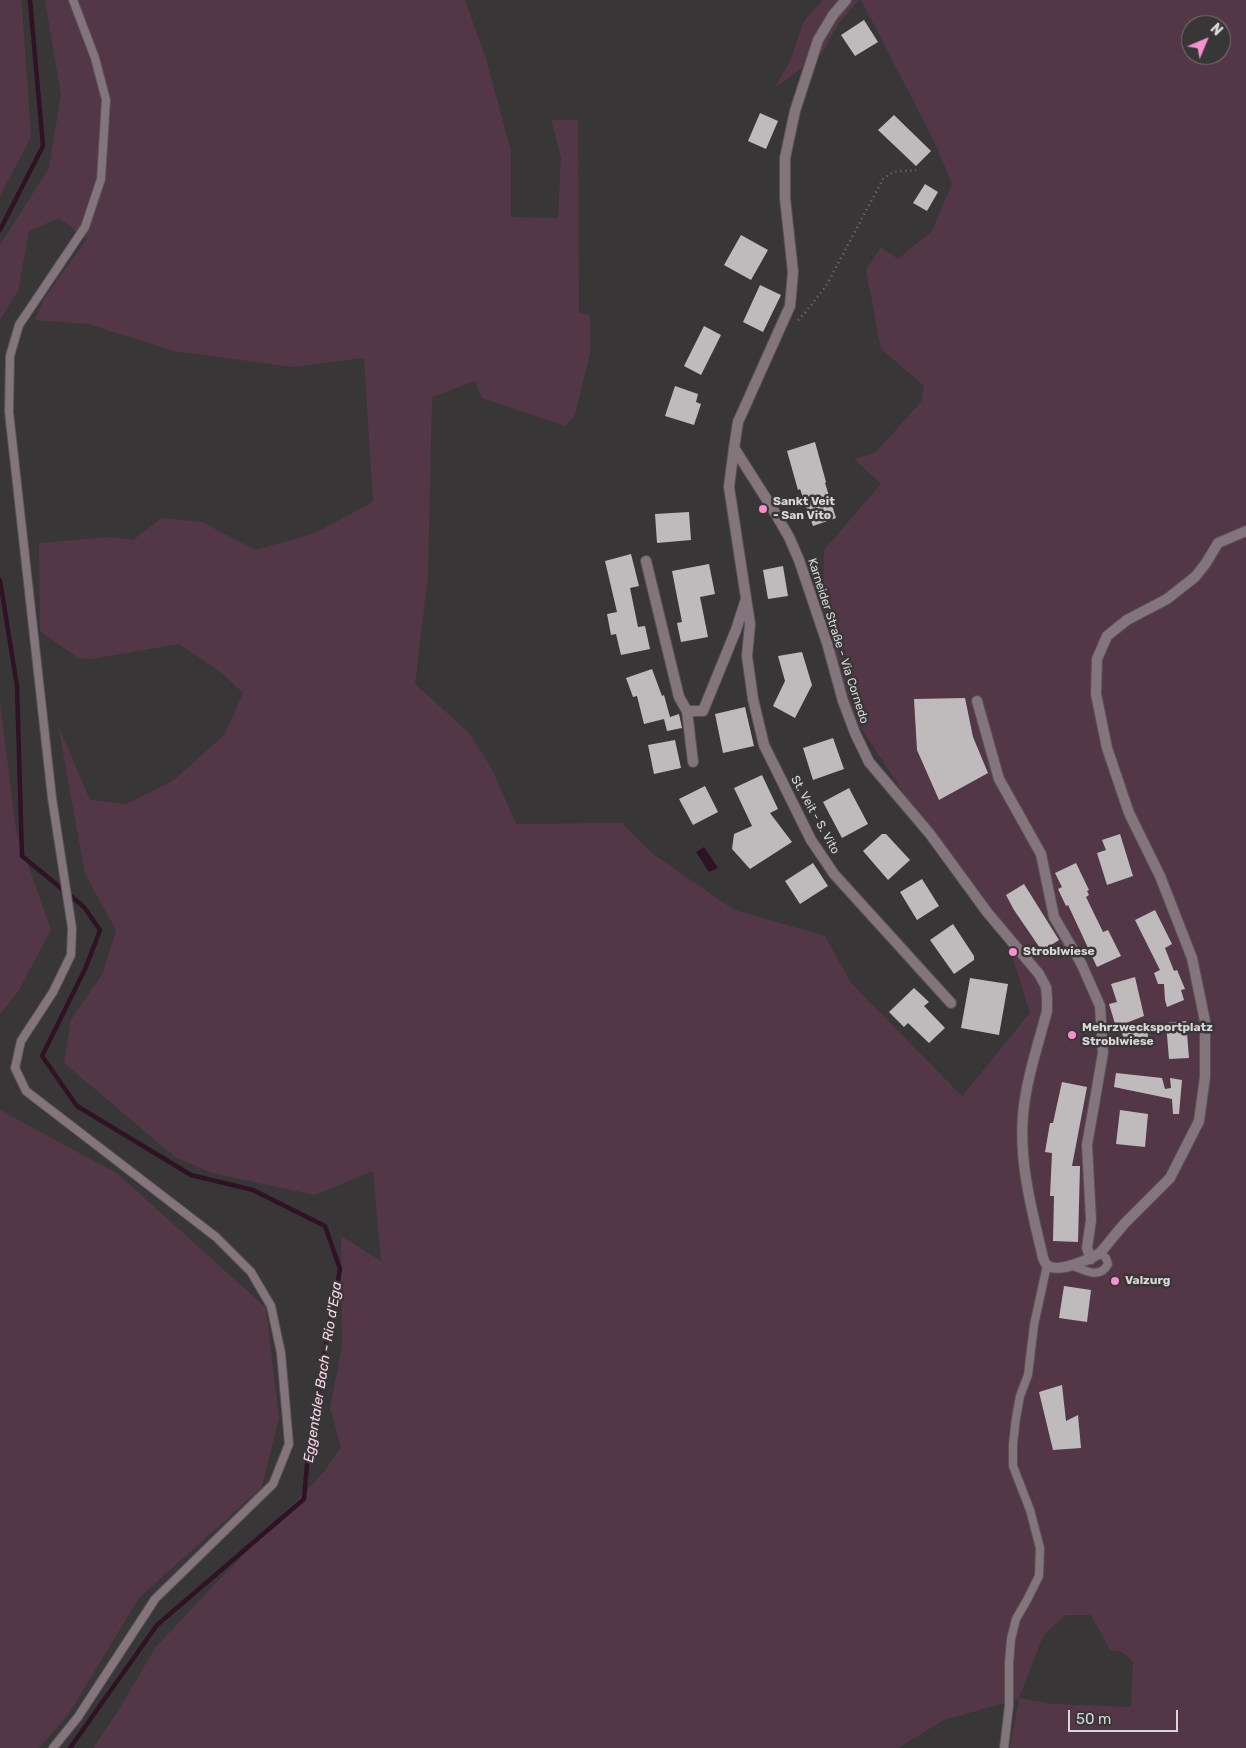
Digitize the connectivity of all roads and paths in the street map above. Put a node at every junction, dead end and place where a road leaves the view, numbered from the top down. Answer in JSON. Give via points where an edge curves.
{"nodes":[{"id":1,"x":73,"y":0,"type":"edge"},
{"id":2,"x":846,"y":0,"type":"edge"},
{"id":3,"x":916,"y":170,"type":"dead end"},
{"id":4,"x":781,"y":326,"type":"junction"},
{"id":5,"x":734,"y":448,"type":"junction"},
{"id":6,"x":1246,"y":531,"type":"edge"},
{"id":7,"x":646,"y":561,"type":"dead end"},
{"id":8,"x":746,"y":598,"type":"junction"},
{"id":9,"x":977,"y":702,"type":"dead end"},
{"id":10,"x":687,"y":711,"type":"junction"},
{"id":11,"x":693,"y":762,"type":"dead end"},
{"id":12,"x":951,"y":1004,"type":"dead end"},
{"id":13,"x":1095,"y":1256,"type":"junction"},
{"id":14,"x":1047,"y":1265,"type":"junction"},
{"id":15,"x":1071,"y":1265,"type":"junction"},
{"id":16,"x":53,"y":1748,"type":"edge"},
{"id":17,"x":1004,"y":1748,"type":"edge"}],
"edges":[{"from":1,"to":16,"type":"lane","via":[[95,58],[106,100],[101,180],[85,227],[18,325],[10,356],[9,412],[52,798],[72,946],[71,955],[53,992],[21,1041],[15,1068],[26,1091],[216,1237],[251,1272],[271,1306],[281,1353],[289,1444],[273,1484],[156,1599],[78,1717]]},
{"from":2,"to":4,"type":"street","via":[[818,40],[795,111],[785,158],[785,198],[793,272],[790,306]]},
{"from":3,"to":4,"type":"path","via":[[893,172],[883,179],[826,286],[792,326]]},
{"from":4,"to":5,"type":"street","via":[[738,422]]},
{"from":5,"to":8,"type":"street","name":"St. Veit - S. Vito","via":[[729,487]]},
{"from":5,"to":14,"type":"street","name":"Karneider Straße - Via Cornedo","via":[[799,560],[843,701],[870,762],[930,834],[987,912],[1031,962],[1046,987],[1047,1011],[1023,1116],[1023,1150],[1025,1181]]},
{"from":6,"to":13,"type":"street","via":[[1218,543],[1195,577],[1167,599],[1127,620],[1107,636],[1097,659],[1096,694],[1107,748],[1129,813],[1160,876],[1192,958],[1205,1021],[1205,1076],[1199,1121],[1170,1178]]},
{"from":7,"to":10,"type":"street","via":[[679,697]]},
{"from":8,"to":10,"type":"street","name":"St. Veit - S. Vito","via":[[704,711]]},
{"from":8,"to":12,"type":"street","name":"St. Veit - S. Vito","via":[[753,699],[764,745],[785,790],[811,840],[834,874]]},
{"from":9,"to":13,"type":"street","via":[[999,779],[1041,854],[1054,917],[1081,963],[1100,1006],[1103,1053],[1087,1145],[1091,1220],[1088,1248]]},
{"from":10,"to":11,"type":"street"},
{"from":13,"to":15,"type":"street"},
{"from":13,"to":15,"type":"lane","via":[[1106,1258],[1108,1264],[1095,1274]]},
{"from":14,"to":15,"type":"street","via":[[1052,1268]]},
{"from":14,"to":17,"type":"lane","via":[[1013,1444],[1014,1466],[1040,1548],[1039,1576],[1016,1619],[1011,1639]]}]}
